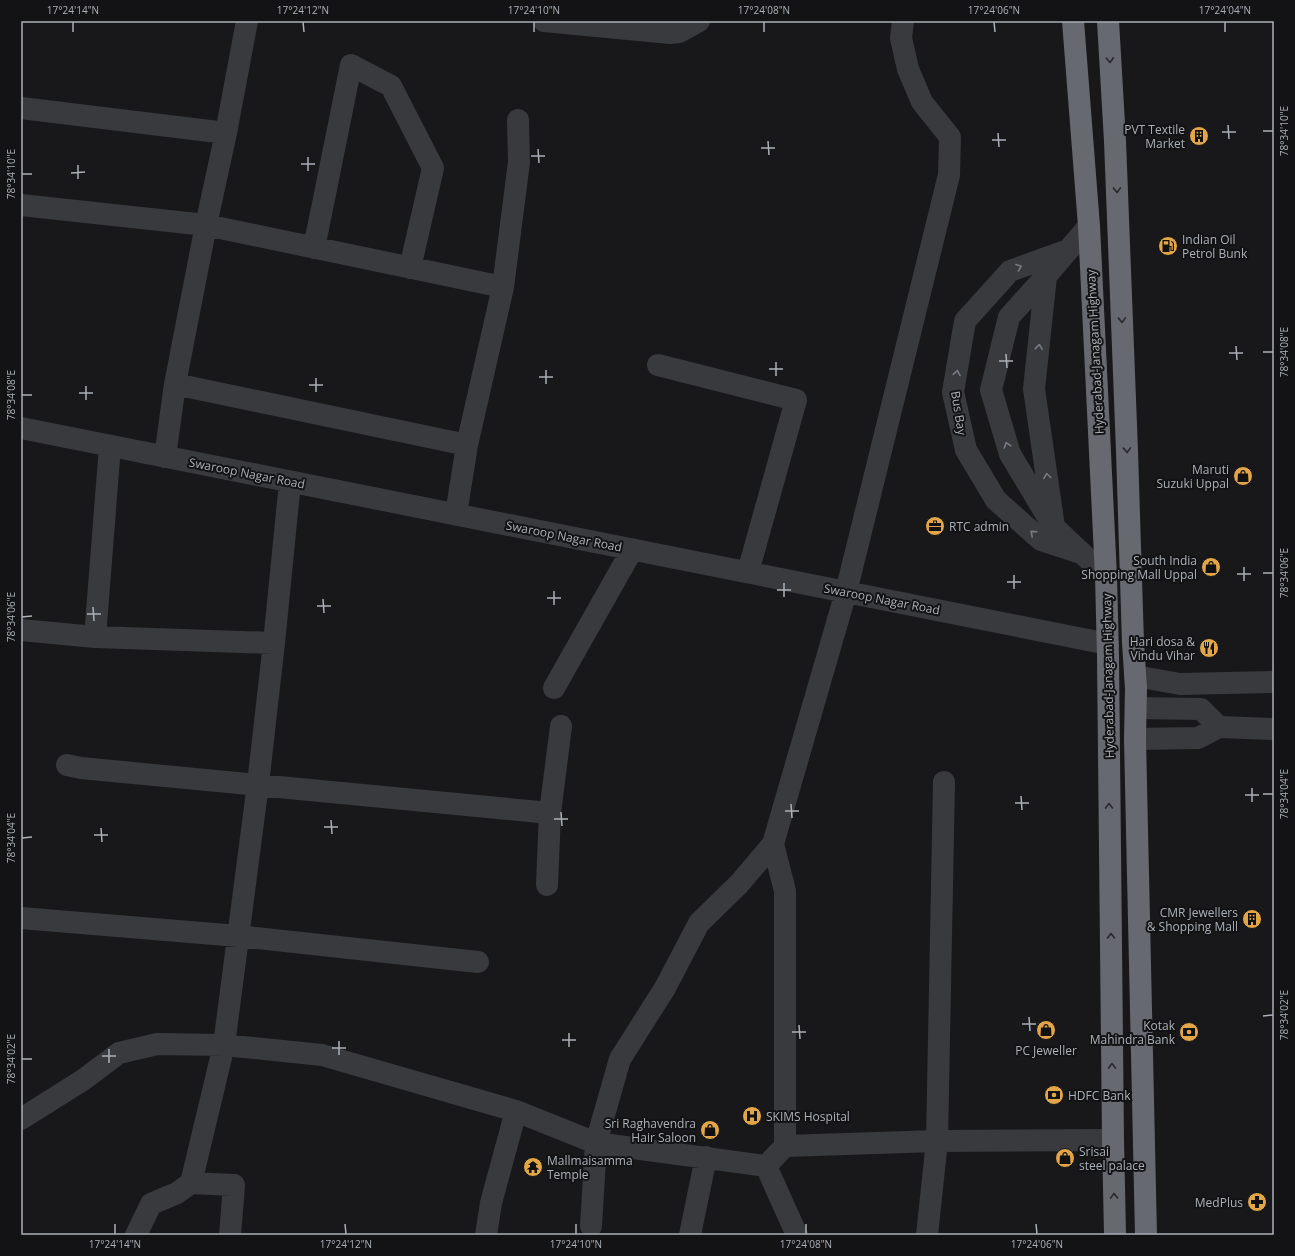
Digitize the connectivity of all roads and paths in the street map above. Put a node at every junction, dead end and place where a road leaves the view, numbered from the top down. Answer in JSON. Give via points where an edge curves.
{"nodes":[{"id":1,"x":247,"y":21,"type":"edge"},
{"id":2,"x":544,"y":21,"type":"edge"},
{"id":3,"x":698,"y":21,"type":"edge"},
{"id":4,"x":903,"y":21,"type":"edge"},
{"id":5,"x":1073,"y":21,"type":"edge"},
{"id":6,"x":1108,"y":21,"type":"edge"},
{"id":7,"x":21,"y":108,"type":"edge"},
{"id":8,"x":518,"y":120,"type":"dead end"},
{"id":9,"x":226,"y":133,"type":"junction"},
{"id":10,"x":21,"y":205,"type":"edge"},
{"id":11,"x":206,"y":225,"type":"junction"},
{"id":12,"x":1089,"y":226,"type":"junction"},
{"id":13,"x":314,"y":248,"type":"junction"},
{"id":14,"x":1068,"y":250,"type":"junction"},
{"id":15,"x":410,"y":268,"type":"junction"},
{"id":16,"x":1046,"y":276,"type":"junction"},
{"id":17,"x":503,"y":287,"type":"junction"},
{"id":18,"x":658,"y":365,"type":"dead end"},
{"id":19,"x":176,"y":384,"type":"junction"},
{"id":20,"x":21,"y":428,"type":"edge"},
{"id":21,"x":468,"y":445,"type":"junction"},
{"id":22,"x":110,"y":446,"type":"junction"},
{"id":23,"x":165,"y":457,"type":"junction"},
{"id":24,"x":290,"y":482,"type":"junction"},
{"id":25,"x":456,"y":514,"type":"junction"},
{"id":26,"x":1054,"y":527,"type":"junction"},
{"id":27,"x":632,"y":550,"type":"junction"},
{"id":28,"x":1081,"y":553,"type":"junction"},
{"id":29,"x":748,"y":572,"type":"junction"},
{"id":30,"x":1106,"y":576,"type":"junction"},
{"id":31,"x":846,"y":592,"type":"junction"},
{"id":32,"x":21,"y":630,"type":"edge"},
{"id":33,"x":95,"y":637,"type":"junction"},
{"id":34,"x":274,"y":643,"type":"junction"},
{"id":35,"x":1108,"y":644,"type":"junction"},
{"id":36,"x":1135,"y":676,"type":"junction"},
{"id":37,"x":1274,"y":682,"type":"edge"},
{"id":38,"x":554,"y":688,"type":"dead end"},
{"id":39,"x":1136,"y":708,"type":"junction"},
{"id":40,"x":561,"y":726,"type":"dead end"},
{"id":41,"x":1219,"y":727,"type":"junction"},
{"id":42,"x":1274,"y":729,"type":"edge"},
{"id":43,"x":1135,"y":739,"type":"junction"},
{"id":44,"x":67,"y":765,"type":"dead end"},
{"id":45,"x":944,"y":782,"type":"dead end"},
{"id":46,"x":258,"y":784,"type":"junction"},
{"id":47,"x":550,"y":812,"type":"junction"},
{"id":48,"x":773,"y":844,"type":"junction"},
{"id":49,"x":547,"y":886,"type":"dead end"},
{"id":50,"x":21,"y":918,"type":"edge"},
{"id":51,"x":238,"y":936,"type":"junction"},
{"id":52,"x":478,"y":962,"type":"dead end"},
{"id":53,"x":1111,"y":989,"type":"junction"},
{"id":54,"x":1140,"y":990,"type":"junction"},
{"id":55,"x":224,"y":1045,"type":"junction"},
{"id":56,"x":516,"y":1111,"type":"junction"},
{"id":57,"x":21,"y":1119,"type":"edge"},
{"id":58,"x":1112,"y":1140,"type":"junction"},
{"id":59,"x":937,"y":1141,"type":"junction"},
{"id":60,"x":596,"y":1143,"type":"junction"},
{"id":61,"x":785,"y":1146,"type":"junction"},
{"id":62,"x":706,"y":1157,"type":"junction"},
{"id":63,"x":766,"y":1166,"type":"junction"},
{"id":64,"x":190,"y":1183,"type":"junction"},
{"id":65,"x":590,"y":1226,"type":"dead end"},
{"id":66,"x":136,"y":1235,"type":"edge"},
{"id":67,"x":230,"y":1235,"type":"edge"},
{"id":68,"x":486,"y":1235,"type":"edge"},
{"id":69,"x":690,"y":1235,"type":"edge"},
{"id":70,"x":797,"y":1235,"type":"edge"},
{"id":71,"x":927,"y":1235,"type":"edge"},
{"id":72,"x":1115,"y":1235,"type":"edge"},
{"id":73,"x":1146,"y":1235,"type":"edge"}],
"edges":[{"from":1,"to":9,"type":"street"},
{"from":2,"to":3,"type":"street","via":[[670,33],[679,32]]},
{"from":4,"to":31,"type":"street","via":[[901,38],[908,69],[922,102],[950,137],[949,175]]},
{"from":5,"to":12,"type":"highway","name":"Hyderabad-Janagam Highway"},
{"from":6,"to":36,"type":"highway","name":"Hyderabad-Janagam Highway","one_way":true},
{"from":7,"to":9,"type":"street"},
{"from":8,"to":17,"type":"street","via":[[518,162]]},
{"from":9,"to":11,"type":"street"},
{"from":10,"to":11,"type":"street"},
{"from":11,"to":13,"type":"street"},
{"from":11,"to":19,"type":"street"},
{"from":12,"to":14,"type":"street","name":"Bus Bay"},
{"from":12,"to":30,"type":"highway","name":"Hyderabad-Janagam Highway"},
{"from":13,"to":15,"type":"street"},
{"from":13,"to":15,"type":"street","via":[[351,65],[392,86],[433,168]]},
{"from":14,"to":16,"type":"street","name":"Bus Bay"},
{"from":28,"to":14,"type":"street","name":"Bus Bay","one_way":true,"via":[[1041,540],[996,500],[966,450],[953,392],[965,321],[1010,271]]},
{"from":15,"to":17,"type":"street"},
{"from":26,"to":16,"type":"street","one_way":true,"via":[[1034,390]]},
{"from":26,"to":16,"type":"street","name":"Bus Bay","one_way":true,"via":[[1010,454],[990,390],[1009,317]]},
{"from":17,"to":21,"type":"street"},
{"from":18,"to":29,"type":"street","via":[[796,400]]},
{"from":19,"to":21,"type":"street"},
{"from":19,"to":23,"type":"street"},
{"from":20,"to":22,"type":"street","name":"Swaroop Nagar Road"},
{"from":21,"to":25,"type":"street"},
{"from":22,"to":23,"type":"street","name":"Swaroop Nagar Road"},
{"from":22,"to":33,"type":"street"},
{"from":23,"to":24,"type":"street","name":"Swaroop Nagar Road"},
{"from":24,"to":25,"type":"street","name":"Swaroop Nagar Road"},
{"from":24,"to":34,"type":"street"},
{"from":25,"to":27,"type":"street","name":"Swaroop Nagar Road"},
{"from":26,"to":28,"type":"street","name":"Bus Bay"},
{"from":27,"to":29,"type":"street","name":"Swaroop Nagar Road"},
{"from":27,"to":38,"type":"street"},
{"from":28,"to":30,"type":"street","name":"Bus Bay"},
{"from":29,"to":31,"type":"street","name":"Swaroop Nagar Road"},
{"from":30,"to":35,"type":"highway","name":"Hyderabad-Janagam Highway"},
{"from":31,"to":35,"type":"street","name":"Swaroop Nagar Road"},
{"from":31,"to":48,"type":"street"},
{"from":32,"to":33,"type":"street"},
{"from":33,"to":34,"type":"street"},
{"from":34,"to":46,"type":"street"},
{"from":53,"to":35,"type":"highway","name":"Hyderabad-Janagam Highway","one_way":true},
{"from":36,"to":37,"type":"street","via":[[1180,684]]},
{"from":36,"to":39,"type":"highway","name":"Hyderabad-Janagam Highway"},
{"from":39,"to":41,"type":"street","via":[[1201,709]]},
{"from":39,"to":43,"type":"highway","name":"Hyderabad-Janagam Highway"},
{"from":40,"to":47,"type":"street"},
{"from":41,"to":42,"type":"street"},
{"from":41,"to":43,"type":"street","via":[[1198,738]]},
{"from":43,"to":54,"type":"highway","name":"Hyderabad-Janagam Highway"},
{"from":44,"to":46,"type":"street"},
{"from":45,"to":59,"type":"street"},
{"from":46,"to":47,"type":"street"},
{"from":46,"to":51,"type":"street"},
{"from":47,"to":49,"type":"street"},
{"from":48,"to":60,"type":"street","via":[[739,884],[699,923],[665,988],[620,1059]]},
{"from":48,"to":61,"type":"street","via":[[785,892]]},
{"from":50,"to":51,"type":"street"},
{"from":51,"to":52,"type":"street"},
{"from":51,"to":55,"type":"street"},
{"from":53,"to":54,"type":"highway"},
{"from":58,"to":53,"type":"highway","name":"Hyderabad-Janagam Highway","one_way":true},
{"from":54,"to":73,"type":"highway","name":"Hyderabad-Janagam Highway"},
{"from":55,"to":56,"type":"street","via":[[322,1055]]},
{"from":55,"to":57,"type":"street","via":[[157,1044],[119,1053],[83,1080]]},
{"from":55,"to":64,"type":"street"},
{"from":56,"to":60,"type":"street"},
{"from":56,"to":68,"type":"street","via":[[491,1203]]},
{"from":58,"to":59,"type":"street"},
{"from":72,"to":58,"type":"highway","name":"Hyderabad-Janagam Highway","one_way":true},
{"from":59,"to":61,"type":"street"},
{"from":59,"to":71,"type":"street"},
{"from":60,"to":62,"type":"street"},
{"from":60,"to":65,"type":"street"},
{"from":61,"to":63,"type":"street"},
{"from":62,"to":63,"type":"street"},
{"from":62,"to":69,"type":"street"},
{"from":63,"to":70,"type":"street"},
{"from":64,"to":66,"type":"street","via":[[177,1193],[151,1204]]},
{"from":64,"to":67,"type":"street","via":[[234,1185]]}]}
